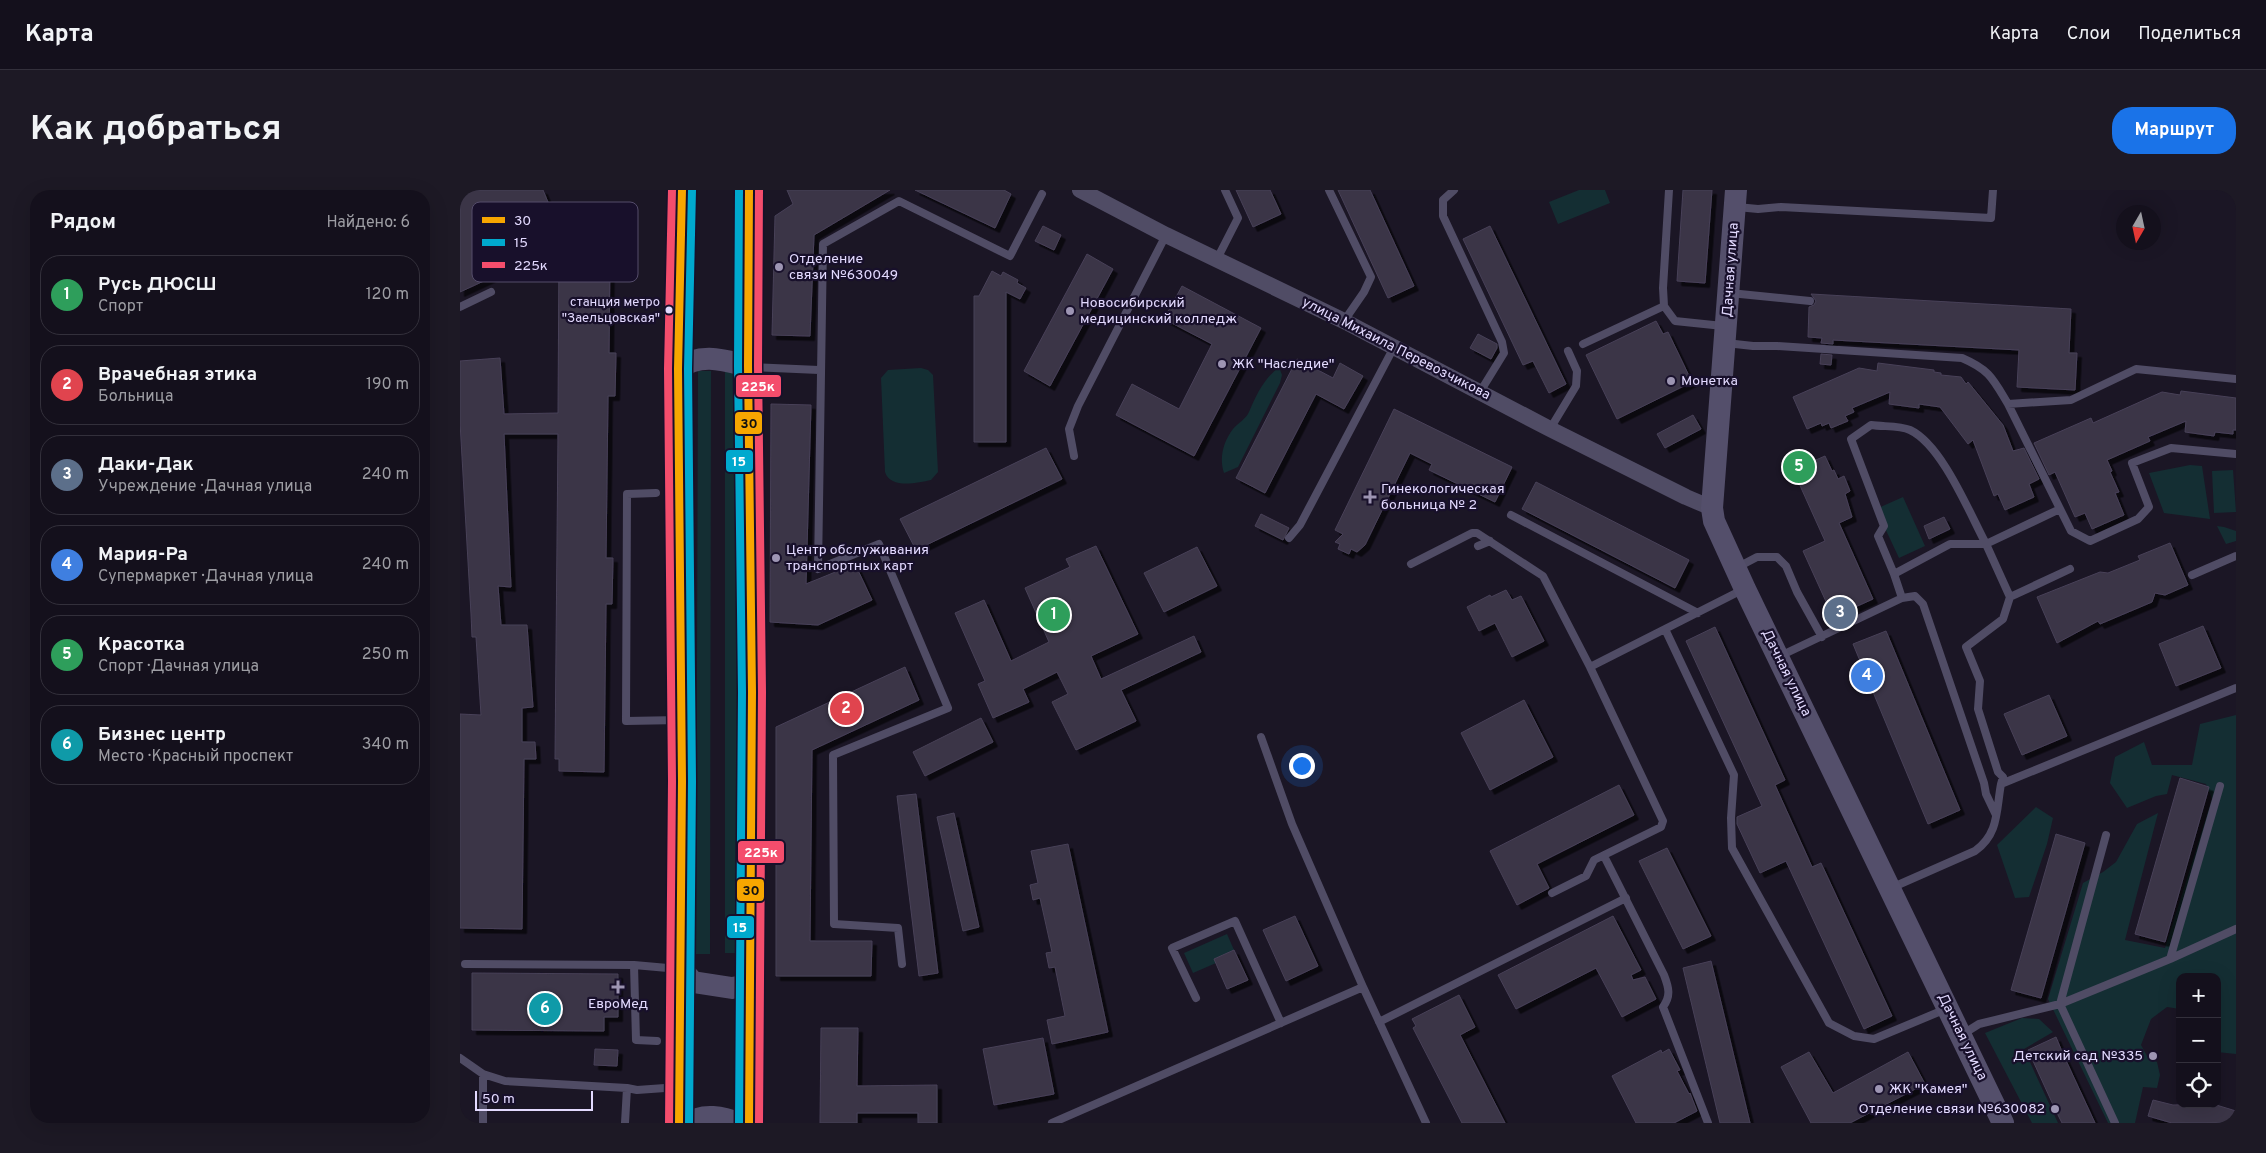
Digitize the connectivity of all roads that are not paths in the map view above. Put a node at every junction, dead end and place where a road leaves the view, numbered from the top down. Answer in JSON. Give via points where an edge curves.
{"nodes":[{"id":1,"x":682,"y":190,"type":"edge"},
{"id":2,"x":748,"y":190,"type":"edge"},
{"id":3,"x":1080,"y":190,"type":"edge"},
{"id":4,"x":1225,"y":190,"type":"edge"},
{"id":5,"x":1329,"y":190,"type":"edge"},
{"id":6,"x":1454,"y":190,"type":"edge"},
{"id":7,"x":1669,"y":190,"type":"edge"},
{"id":8,"x":1992,"y":190,"type":"edge"},
{"id":9,"x":1042,"y":194,"type":"dead end"},
{"id":10,"x":1736,"y":198,"type":"edge"},
{"id":11,"x":1166,"y":235,"type":"junction"},
{"id":12,"x":1217,"y":259,"type":"junction"},
{"id":13,"x":491,"y":292,"type":"dead end"},
{"id":14,"x":1730,"y":293,"type":"junction"},
{"id":15,"x":1810,"y":301,"type":"dead end"},
{"id":16,"x":1664,"y":306,"type":"junction"},
{"id":17,"x":460,"y":307,"type":"edge"},
{"id":18,"x":1344,"y":321,"type":"junction"},
{"id":19,"x":1727,"y":335,"type":"junction"},
{"id":20,"x":1583,"y":344,"type":"dead end"},
{"id":21,"x":1394,"y":347,"type":"junction"},
{"id":22,"x":1568,"y":351,"type":"dead end"},
{"id":23,"x":748,"y":366,"type":"junction"},
{"id":24,"x":678,"y":369,"type":"junction"},
{"id":25,"x":819,"y":370,"type":"junction"},
{"id":26,"x":2236,"y":379,"type":"edge"},
{"id":27,"x":1480,"y":392,"type":"junction"},
{"id":28,"x":2008,"y":404,"type":"junction"},
{"id":29,"x":1550,"y":429,"type":"junction"},
{"id":30,"x":2236,"y":454,"type":"edge"},
{"id":31,"x":1074,"y":456,"type":"dead end"},
{"id":32,"x":656,"y":493,"type":"dead end"},
{"id":33,"x":1712,"y":508,"type":"junction"},
{"id":34,"x":2060,"y":509,"type":"junction"},
{"id":35,"x":1511,"y":515,"type":"dead end"},
{"id":36,"x":1290,"y":538,"type":"dead end"},
{"id":37,"x":1490,"y":541,"type":"junction"},
{"id":38,"x":1986,"y":544,"type":"junction"},
{"id":39,"x":1478,"y":546,"type":"dead end"},
{"id":40,"x":2236,"y":556,"type":"edge"},
{"id":41,"x":1411,"y":564,"type":"dead end"},
{"id":42,"x":1736,"y":568,"type":"junction"},
{"id":43,"x":2070,"y":569,"type":"dead end"},
{"id":44,"x":1894,"y":574,"type":"junction"},
{"id":45,"x":2192,"y":575,"type":"dead end"},
{"id":46,"x":1745,"y":589,"type":"junction"},
{"id":47,"x":1902,"y":598,"type":"junction"},
{"id":48,"x":2010,"y":598,"type":"junction"},
{"id":49,"x":1698,"y":612,"type":"junction"},
{"id":50,"x":1665,"y":629,"type":"junction"},
{"id":51,"x":1822,"y":637,"type":"junction"},
{"id":52,"x":1778,"y":657,"type":"junction"},
{"id":53,"x":1590,"y":667,"type":"junction"},
{"id":54,"x":2236,"y":688,"type":"edge"},
{"id":55,"x":682,"y":720,"type":"junction"},
{"id":56,"x":1261,"y":738,"type":"dead end"},
{"id":57,"x":2001,"y":784,"type":"junction"},
{"id":58,"x":2220,"y":786,"type":"dead end"},
{"id":59,"x":1996,"y":815,"type":"junction"},
{"id":60,"x":2106,"y":835,"type":"dead end"},
{"id":61,"x":1604,"y":856,"type":"junction"},
{"id":62,"x":1891,"y":888,"type":"junction"},
{"id":63,"x":1552,"y":893,"type":"dead end"},
{"id":64,"x":1626,"y":898,"type":"junction"},
{"id":65,"x":2236,"y":929,"type":"edge"},
{"id":66,"x":2170,"y":959,"type":"junction"},
{"id":67,"x":465,"y":964,"type":"dead end"},
{"id":68,"x":902,"y":964,"type":"dead end"},
{"id":69,"x":634,"y":965,"type":"junction"},
{"id":70,"x":681,"y":969,"type":"junction"},
{"id":71,"x":748,"y":985,"type":"junction"},
{"id":72,"x":1363,"y":987,"type":"junction"},
{"id":73,"x":1196,"y":998,"type":"dead end"},
{"id":74,"x":2060,"y":1004,"type":"junction"},
{"id":75,"x":1948,"y":1009,"type":"junction"},
{"id":76,"x":1379,"y":1022,"type":"junction"},
{"id":77,"x":1281,"y":1023,"type":"junction"},
{"id":78,"x":1961,"y":1035,"type":"junction"},
{"id":79,"x":656,"y":1041,"type":"dead end"},
{"id":80,"x":460,"y":1058,"type":"edge"},
{"id":81,"x":483,"y":1074,"type":"junction"},
{"id":82,"x":681,"y":1087,"type":"junction"},
{"id":83,"x":627,"y":1088,"type":"junction"},
{"id":84,"x":483,"y":1123,"type":"edge"},
{"id":85,"x":625,"y":1123,"type":"edge"},
{"id":86,"x":679,"y":1123,"type":"edge"},
{"id":87,"x":690,"y":1123,"type":"edge"},
{"id":88,"x":737,"y":1123,"type":"edge"},
{"id":89,"x":749,"y":1123,"type":"edge"},
{"id":90,"x":1052,"y":1123,"type":"edge"},
{"id":91,"x":1426,"y":1123,"type":"edge"},
{"id":92,"x":1708,"y":1123,"type":"edge"},
{"id":93,"x":2003,"y":1123,"type":"edge"},
{"id":94,"x":2115,"y":1123,"type":"edge"}],
"edges":[{"from":1,"to":24,"type":"main road"},
{"from":2,"to":23,"type":"main road"},
{"from":3,"to":11,"type":"street","name":"улица Михаила Перевозчикова"},
{"from":4,"to":12,"type":"lane","via":[[1238,218]]},
{"from":5,"to":18,"type":"lane","via":[[1371,277]]},
{"from":6,"to":27,"type":"lane","via":[[1443,200],[1443,216],[1502,342],[1504,353]]},
{"from":7,"to":16,"type":"lane","via":[[1662,288]]},
{"from":8,"to":10,"type":"lane","via":[[1991,218],[1781,207],[1758,209]]},
{"from":9,"to":25,"type":"lane","via":[[1010,256],[900,201],[823,244]]},
{"from":10,"to":14,"type":"main road","name":"Дачная улица"},
{"from":11,"to":12,"type":"street","name":"улица Михаила Перевозчикова"},
{"from":11,"to":31,"type":"lane","via":[[1078,406],[1069,429]]},
{"from":12,"to":18,"type":"street","name":"улица Михаила Перевозчикова"},
{"from":13,"to":17,"type":"lane"},
{"from":14,"to":15,"type":"lane"},
{"from":14,"to":19,"type":"main road","name":"Дачная улица"},
{"from":16,"to":19,"type":"lane","via":[[1675,321]]},
{"from":16,"to":20,"type":"lane"},
{"from":18,"to":21,"type":"street","name":"улица Михаила Перевозчикова"},
{"from":19,"to":28,"type":"lane","via":[[1753,346],[1962,358],[1989,373]]},
{"from":19,"to":33,"type":"main road","name":"Дачная улица"},
{"from":21,"to":27,"type":"street","name":"улица Михаила Перевозчикова"},
{"from":21,"to":36,"type":"lane","via":[[1300,525]]},
{"from":22,"to":29,"type":"lane","via":[[1577,371],[1576,386]]},
{"from":23,"to":24,"type":"main road","via":[[714,358],[688,361]]},
{"from":23,"to":25,"type":"lane"},
{"from":23,"to":71,"type":"main road","via":[[752,692]]},
{"from":24,"to":55,"type":"main road"},
{"from":25,"to":68,"type":"lane","via":[[818,569],[879,544],[948,708],[833,754],[834,924],[898,928]]},
{"from":26,"to":28,"type":"lane","via":[[2136,369],[2072,400]]},
{"from":27,"to":29,"type":"street","name":"улица Михаила Перевозчикова"},
{"from":28,"to":34,"type":"lane"},
{"from":29,"to":33,"type":"street","name":"улица Михаила Перевозчикова"},
{"from":30,"to":34,"type":"lane","via":[[2171,448],[2132,463],[2149,507],[2138,519],[2090,541],[2071,531]]},
{"from":32,"to":55,"type":"lane","via":[[627,494],[626,721]]},
{"from":33,"to":42,"type":"main road","name":"Дачная улица","via":[[1714,521]]},
{"from":34,"to":38,"type":"lane"},
{"from":35,"to":49,"type":"lane"},
{"from":37,"to":39,"type":"lane"},
{"from":37,"to":41,"type":"lane","via":[[1472,533]]},
{"from":37,"to":53,"type":"lane","via":[[1543,576]]},
{"from":38,"to":44,"type":"lane","via":[[1950,544]]},
{"from":38,"to":44,"type":"lane","via":[[1933,447],[1909,430],[1871,425],[1851,439],[1884,526],[1878,536]]},
{"from":38,"to":48,"type":"lane"},
{"from":40,"to":45,"type":"lane"},
{"from":42,"to":46,"type":"main road","name":"Дачная улица"},
{"from":42,"to":51,"type":"lane","via":[[1757,557],[1777,557],[1786,566]]},
{"from":43,"to":48,"type":"lane"},
{"from":44,"to":47,"type":"lane"},
{"from":46,"to":49,"type":"lane"},
{"from":46,"to":52,"type":"main road","name":"Дачная улица"},
{"from":47,"to":51,"type":"lane"},
{"from":47,"to":59,"type":"lane","via":[[1914,596],[1923,604],[1986,794]]},
{"from":48,"to":57,"type":"lane","via":[[2003,619],[1966,647],[1980,681],[1978,709],[1998,772],[2003,777]]},
{"from":49,"to":50,"type":"lane"},
{"from":50,"to":53,"type":"lane"},
{"from":50,"to":75,"type":"lane","via":[[1734,775],[1730,818],[1732,848],[1829,1023],[1854,1036],[1874,1039]]},
{"from":51,"to":52,"type":"lane"},
{"from":52,"to":62,"type":"main road","name":"Дачная улица"},
{"from":53,"to":61,"type":"lane","via":[[1663,820],[1661,827]]},
{"from":54,"to":57,"type":"lane"},
{"from":55,"to":70,"type":"main road"},
{"from":56,"to":72,"type":"lane","via":[[1292,824]]},
{"from":57,"to":59,"type":"lane"},
{"from":58,"to":66,"type":"lane"},
{"from":59,"to":62,"type":"lane","via":[[1995,829],[1987,843]]},
{"from":60,"to":74,"type":"lane"},
{"from":61,"to":63,"type":"lane","via":[[1592,862],[1586,876]]},
{"from":61,"to":64,"type":"lane"},
{"from":62,"to":75,"type":"main road","name":"Дачная улица"},
{"from":64,"to":76,"type":"lane"},
{"from":64,"to":92,"type":"lane","via":[[1664,975],[1669,989],[1668,1000],[1663,1007]]},
{"from":65,"to":66,"type":"lane"},
{"from":66,"to":74,"type":"lane"},
{"from":67,"to":69,"type":"lane"},
{"from":69,"to":70,"type":"lane"},
{"from":69,"to":79,"type":"lane","via":[[636,1040]]},
{"from":70,"to":71,"type":"main road","via":[[693,982],[732,988]]},
{"from":70,"to":82,"type":"main road"},
{"from":71,"to":89,"type":"main road"},
{"from":72,"to":76,"type":"lane"},
{"from":72,"to":77,"type":"lane"},
{"from":73,"to":77,"type":"lane","via":[[1172,948],[1235,921]]},
{"from":74,"to":78,"type":"lane","via":[[1979,1024]]},
{"from":74,"to":94,"type":"lane"},
{"from":75,"to":78,"type":"main road","name":"Дачная улица"},
{"from":76,"to":91,"type":"lane"},
{"from":77,"to":90,"type":"lane"},
{"from":78,"to":93,"type":"main road","name":"Дачная улица"},
{"from":80,"to":81,"type":"lane"},
{"from":81,"to":83,"type":"lane","via":[[505,1081]]},
{"from":81,"to":84,"type":"lane"},
{"from":82,"to":83,"type":"lane"},
{"from":82,"to":86,"type":"main road"},
{"from":83,"to":85,"type":"lane"},
{"from":87,"to":88,"type":"main road","via":[[696,1118],[715,1117]]}]}
